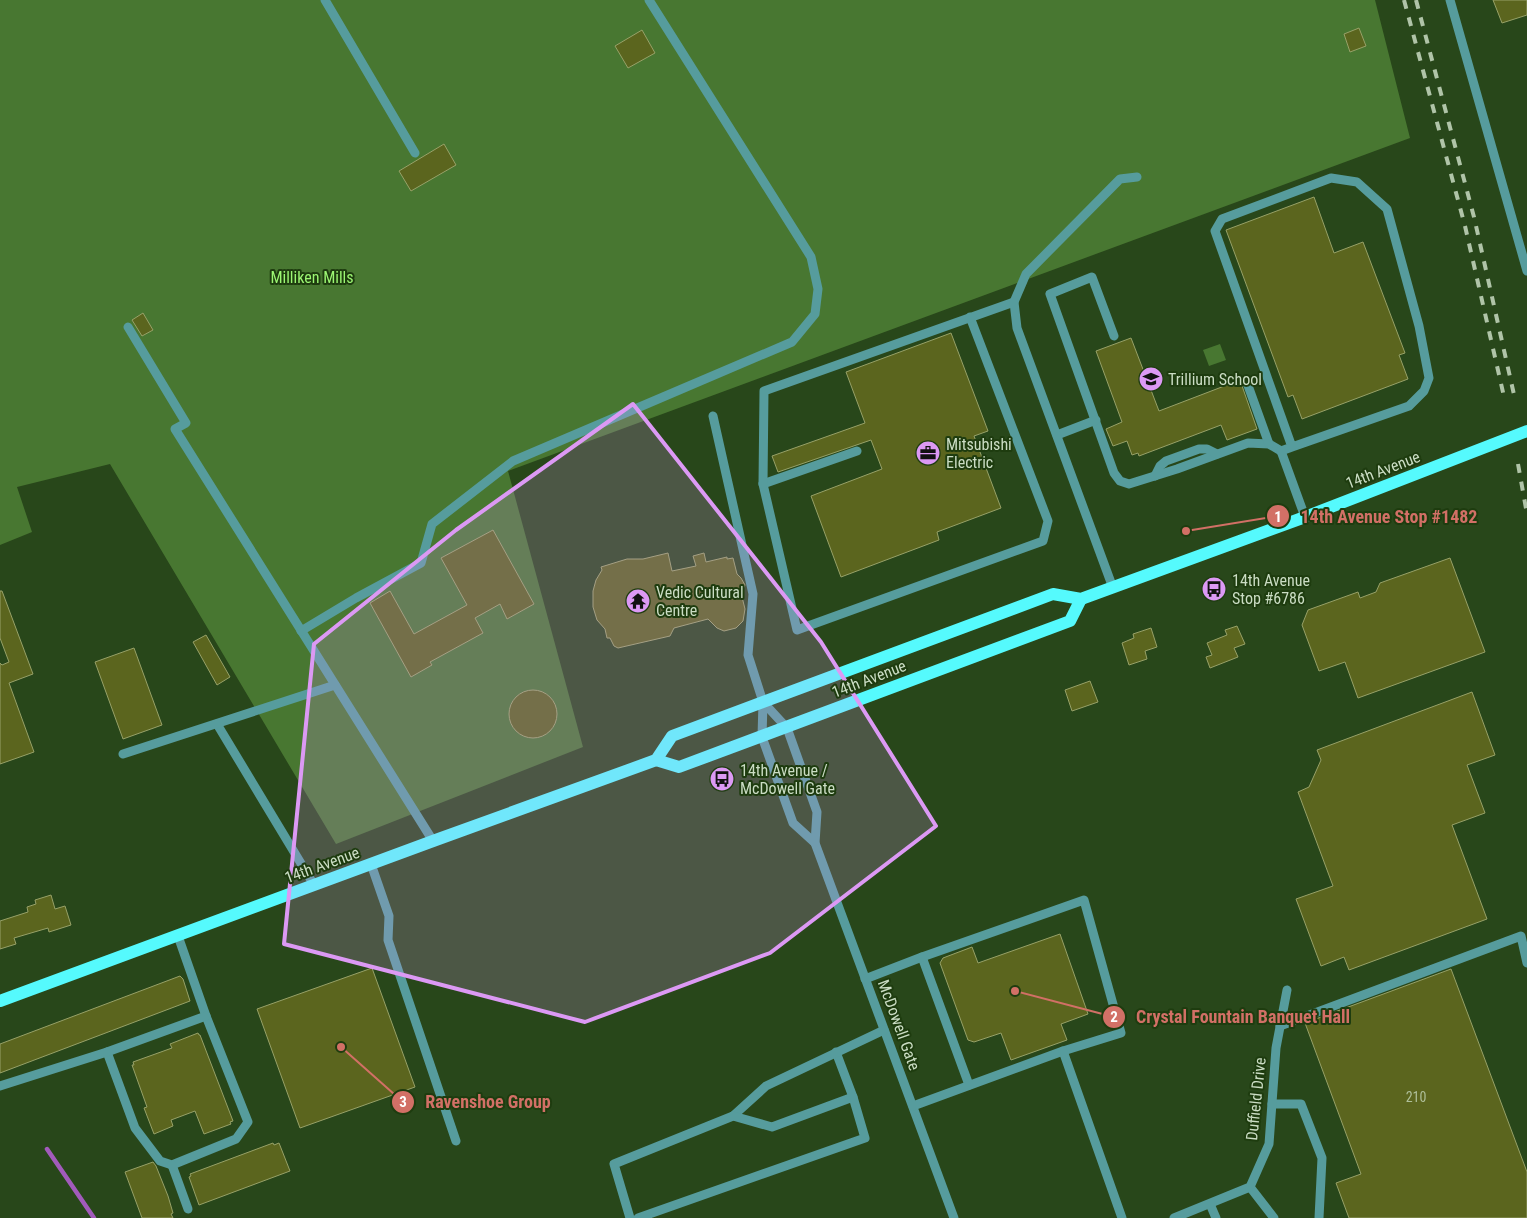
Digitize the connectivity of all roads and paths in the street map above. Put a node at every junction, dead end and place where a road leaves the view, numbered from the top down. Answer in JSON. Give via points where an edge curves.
{"nodes":[{"id":1,"x":325,"y":0,"type":"edge"},
{"id":2,"x":649,"y":0,"type":"edge"},
{"id":3,"x":1450,"y":0,"type":"edge"},
{"id":4,"x":415,"y":153,"type":"dead end"},
{"id":5,"x":1137,"y":177,"type":"dead end"},
{"id":6,"x":1527,"y":271,"type":"edge"},
{"id":7,"x":1014,"y":302,"type":"junction"},
{"id":8,"x":970,"y":317,"type":"junction"},
{"id":9,"x":128,"y":327,"type":"dead end"},
{"id":10,"x":1114,"y":336,"type":"dead end"},
{"id":11,"x":1246,"y":380,"type":"dead end"},
{"id":12,"x":713,"y":416,"type":"dead end"},
{"id":13,"x":1096,"y":420,"type":"junction"},
{"id":14,"x":1527,"y":431,"type":"edge"},
{"id":15,"x":1056,"y":435,"type":"junction"},
{"id":16,"x":1269,"y":444,"type":"junction"},
{"id":17,"x":1292,"y":447,"type":"junction"},
{"id":18,"x":857,"y":451,"type":"dead end"},
{"id":19,"x":1281,"y":451,"type":"junction"},
{"id":20,"x":763,"y":484,"type":"junction"},
{"id":21,"x":1305,"y":517,"type":"junction"},
{"id":22,"x":1113,"y":588,"type":"junction"},
{"id":23,"x":1081,"y":600,"type":"junction"},
{"id":24,"x":301,"y":631,"type":"junction"},
{"id":25,"x":335,"y":685,"type":"junction"},
{"id":26,"x":763,"y":702,"type":"junction"},
{"id":27,"x":217,"y":724,"type":"junction"},
{"id":28,"x":787,"y":728,"type":"junction"},
{"id":29,"x":762,"y":737,"type":"junction"},
{"id":30,"x":123,"y":754,"type":"dead end"},
{"id":31,"x":656,"y":760,"type":"junction"},
{"id":32,"x":433,"y":841,"type":"junction"},
{"id":33,"x":815,"y":843,"type":"junction"},
{"id":34,"x":372,"y":864,"type":"junction"},
{"id":35,"x":314,"y":885,"type":"junction"},
{"id":36,"x":178,"y":936,"type":"junction"},
{"id":37,"x":922,"y":957,"type":"junction"},
{"id":38,"x":1527,"y":962,"type":"edge"},
{"id":39,"x":865,"y":979,"type":"junction"},
{"id":40,"x":1287,"y":990,"type":"dead end"},
{"id":41,"x":0,"y":1001,"type":"edge"},
{"id":42,"x":206,"y":1016,"type":"junction"},
{"id":43,"x":1280,"y":1026,"type":"junction"},
{"id":44,"x":884,"y":1030,"type":"junction"},
{"id":45,"x":1063,"y":1051,"type":"junction"},
{"id":46,"x":108,"y":1052,"type":"junction"},
{"id":47,"x":836,"y":1052,"type":"junction"},
{"id":48,"x":969,"y":1085,"type":"junction"},
{"id":49,"x":0,"y":1086,"type":"edge"},
{"id":50,"x":853,"y":1097,"type":"junction"},
{"id":51,"x":1272,"y":1104,"type":"junction"},
{"id":52,"x":913,"y":1106,"type":"junction"},
{"id":53,"x":733,"y":1116,"type":"junction"},
{"id":54,"x":456,"y":1141,"type":"dead end"},
{"id":55,"x":172,"y":1165,"type":"junction"},
{"id":56,"x":1250,"y":1187,"type":"junction"},
{"id":57,"x":1210,"y":1204,"type":"junction"},
{"id":58,"x":188,"y":1209,"type":"dead end"},
{"id":59,"x":630,"y":1218,"type":"edge"},
{"id":60,"x":638,"y":1218,"type":"edge"},
{"id":61,"x":954,"y":1218,"type":"edge"},
{"id":62,"x":1122,"y":1218,"type":"edge"},
{"id":63,"x":1174,"y":1218,"type":"edge"},
{"id":64,"x":1216,"y":1218,"type":"edge"},
{"id":65,"x":1274,"y":1218,"type":"edge"},
{"id":66,"x":1319,"y":1218,"type":"edge"}],
"edges":[{"from":1,"to":4,"type":"street"},
{"from":2,"to":24,"type":"street","via":[[810,257],[818,290],[815,314],[792,342],[513,462],[432,524],[421,563]]},
{"from":3,"to":6,"type":"street"},
{"from":5,"to":7,"type":"street","via":[[1120,179],[1026,274]]},
{"from":7,"to":8,"type":"street"},
{"from":7,"to":15,"type":"street","via":[[1017,328]]},
{"from":8,"to":20,"type":"street","via":[[764,391]]},
{"from":8,"to":20,"type":"street","via":[[1048,521],[1043,541],[797,630]]},
{"from":9,"to":24,"type":"street","via":[[186,423],[175,429]]},
{"from":10,"to":13,"type":"street","via":[[1092,277],[1050,294]]},
{"from":11,"to":16,"type":"street"},
{"from":12,"to":26,"type":"street","via":[[753,594],[748,655]]},
{"from":13,"to":15,"type":"street"},
{"from":13,"to":16,"type":"street","via":[[1114,473],[1120,481],[1129,484],[1248,443]]},
{"from":14,"to":21,"type":"main road","name":"14th Avenue"},
{"from":15,"to":22,"type":"street"},
{"from":16,"to":19,"type":"street"},
{"from":17,"to":17,"type":"street","via":[[1215,231],[1222,219],[1331,178],[1357,182],[1387,209],[1419,326],[1429,378],[1424,391],[1409,406]]},
{"from":17,"to":19,"type":"street"},
{"from":18,"to":20,"type":"street"},
{"from":19,"to":21,"type":"street"},
{"from":21,"to":22,"type":"main road","name":"14th Avenue"},
{"from":22,"to":23,"type":"main road","name":"14th Avenue"},
{"from":23,"to":26,"type":"main road","name":"14th Avenue","via":[[1053,594]]},
{"from":23,"to":28,"type":"main road","name":"14th Avenue","via":[[1070,621]]},
{"from":24,"to":25,"type":"street"},
{"from":25,"to":27,"type":"street"},
{"from":25,"to":32,"type":"street"},
{"from":26,"to":28,"type":"street"},
{"from":26,"to":29,"type":"street","name":"McDowell Gate"},
{"from":26,"to":31,"type":"main road","name":"14th Avenue","via":[[672,736]]},
{"from":27,"to":30,"type":"street"},
{"from":27,"to":35,"type":"street"},
{"from":28,"to":29,"type":"main road","name":"14th Avenue"},
{"from":28,"to":33,"type":"street","name":"McDowell Gate","via":[[817,812]]},
{"from":29,"to":31,"type":"main road","name":"14th Avenue","via":[[679,767]]},
{"from":29,"to":33,"type":"street","name":"McDowell Gate","via":[[793,823]]},
{"from":31,"to":32,"type":"main road","name":"14th Avenue"},
{"from":32,"to":34,"type":"main road","name":"14th Avenue"},
{"from":33,"to":39,"type":"street","name":"McDowell Gate"},
{"from":34,"to":35,"type":"main road","name":"14th Avenue"},
{"from":34,"to":54,"type":"street","via":[[389,916],[388,940]]},
{"from":35,"to":36,"type":"main road","name":"14th Avenue"},
{"from":36,"to":41,"type":"main road","name":"14th Avenue"},
{"from":36,"to":42,"type":"street"},
{"from":37,"to":39,"type":"street"},
{"from":37,"to":45,"type":"street","via":[[1084,900],[1121,1033]]},
{"from":37,"to":48,"type":"street"},
{"from":38,"to":43,"type":"street","via":[[1521,936]]},
{"from":39,"to":44,"type":"street","name":"McDowell Gate"},
{"from":40,"to":43,"type":"street","name":"Duffield Drive"},
{"from":42,"to":46,"type":"street"},
{"from":42,"to":55,"type":"street","via":[[248,1122],[236,1139]]},
{"from":43,"to":51,"type":"street","name":"Duffield Drive"},
{"from":44,"to":47,"type":"street"},
{"from":44,"to":52,"type":"street","name":"McDowell Gate"},
{"from":45,"to":48,"type":"street"},
{"from":45,"to":62,"type":"street"},
{"from":46,"to":49,"type":"street"},
{"from":46,"to":55,"type":"street","via":[[135,1128],[160,1161]]},
{"from":47,"to":50,"type":"street"},
{"from":47,"to":53,"type":"street","via":[[766,1086]]},
{"from":48,"to":52,"type":"street"},
{"from":50,"to":53,"type":"street","via":[[772,1127]]},
{"from":50,"to":60,"type":"street","via":[[865,1138]]},
{"from":51,"to":56,"type":"street","name":"Duffield Drive","via":[[1269,1144]]},
{"from":51,"to":66,"type":"street","via":[[1301,1104],[1322,1158]]},
{"from":52,"to":61,"type":"street","name":"McDowell Gate"},
{"from":53,"to":59,"type":"street","via":[[614,1164]]},
{"from":55,"to":58,"type":"street"},
{"from":56,"to":57,"type":"street"},
{"from":56,"to":65,"type":"street"},
{"from":57,"to":63,"type":"street"},
{"from":57,"to":64,"type":"street"}]}
